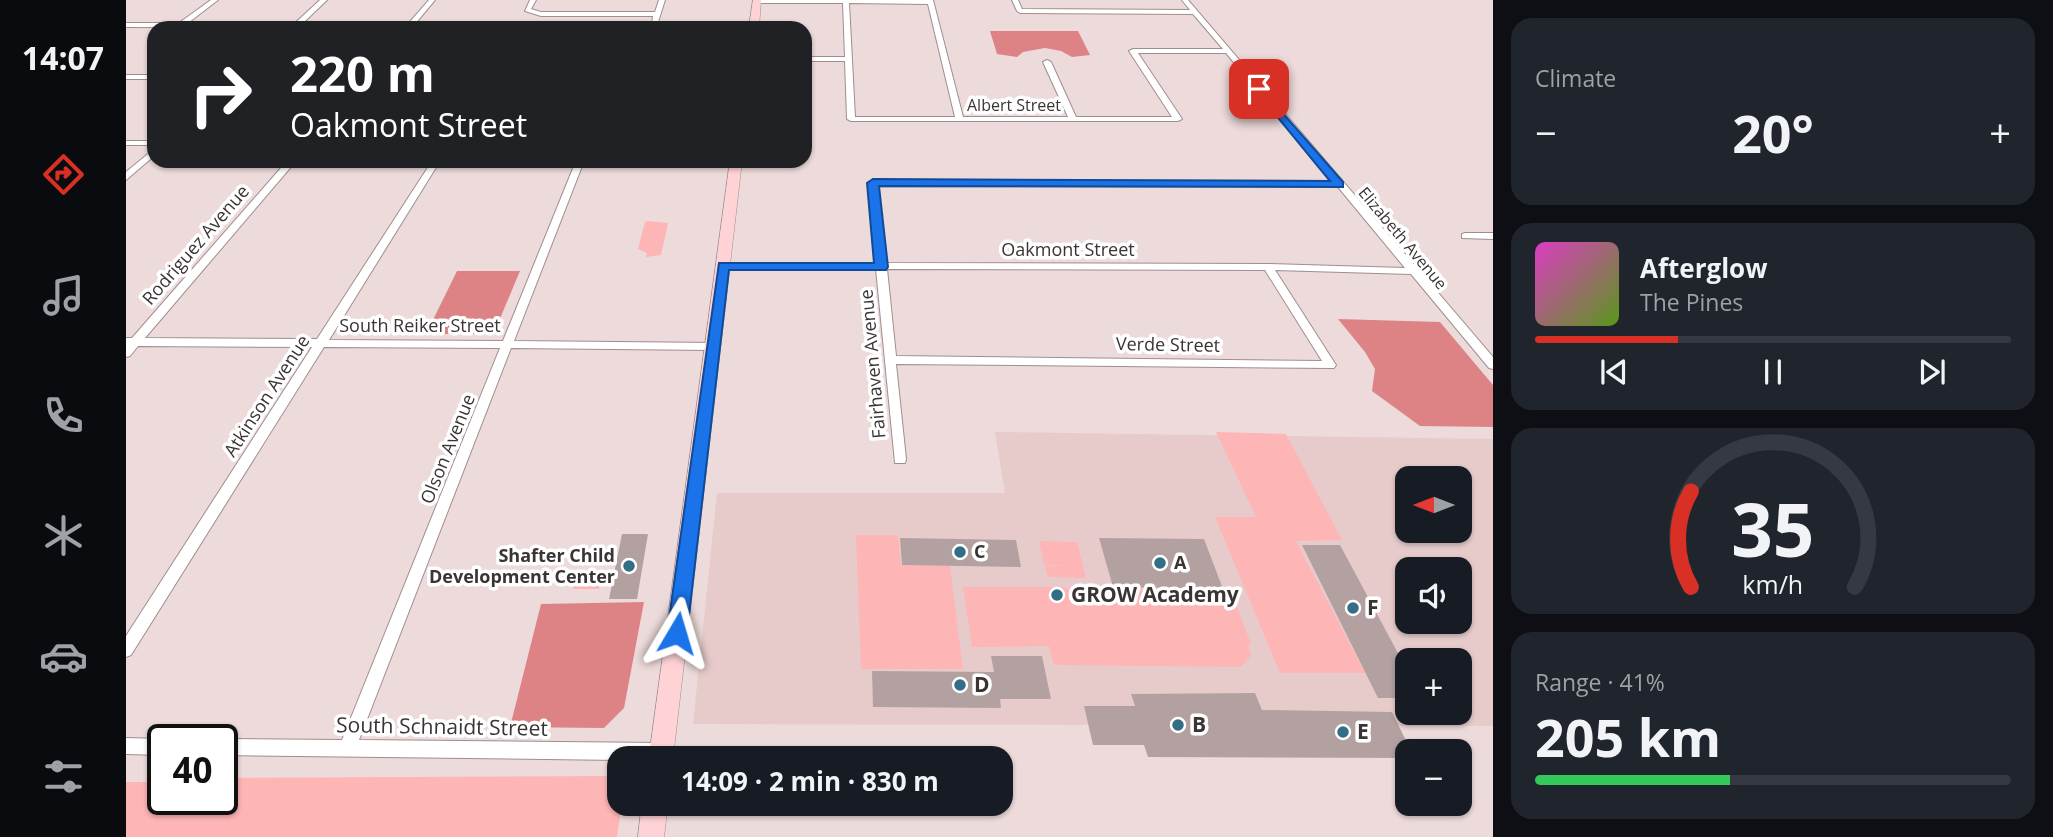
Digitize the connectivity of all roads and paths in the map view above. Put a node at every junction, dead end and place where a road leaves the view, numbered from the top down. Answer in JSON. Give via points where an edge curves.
{"nodes":[{"id":1,"x":215,"y":0,"type":"edge"},
{"id":2,"x":324,"y":0,"type":"edge"},
{"id":3,"x":432,"y":0,"type":"edge"},
{"id":4,"x":533,"y":0,"type":"edge"},
{"id":5,"x":662,"y":0,"type":"edge"},
{"id":6,"x":1015,"y":0,"type":"edge"},
{"id":7,"x":1102,"y":0,"type":"edge"},
{"id":8,"x":1185,"y":0,"type":"edge"},
{"id":9,"x":757,"y":1,"type":"edge"},
{"id":10,"x":931,"y":1,"type":"edge"},
{"id":11,"x":846,"y":2,"type":"junction"},
{"id":12,"x":1109,"y":12,"type":"junction"},
{"id":13,"x":1195,"y":12,"type":"junction"},
{"id":14,"x":658,"y":13,"type":"junction"},
{"id":15,"x":186,"y":21,"type":"edge"},
{"id":16,"x":301,"y":21,"type":"edge"},
{"id":17,"x":414,"y":21,"type":"edge"},
{"id":18,"x":655,"y":21,"type":"edge"},
{"id":19,"x":755,"y":21,"type":"edge"},
{"id":20,"x":126,"y":25,"type":"edge"},
{"id":21,"x":147,"y":25,"type":"edge"},
{"id":22,"x":1227,"y":51,"type":"junction"},
{"id":23,"x":812,"y":59,"type":"edge"},
{"id":24,"x":847,"y":59,"type":"junction"},
{"id":25,"x":1047,"y":62,"type":"dead end"},
{"id":26,"x":126,"y":77,"type":"edge"},
{"id":27,"x":147,"y":77,"type":"edge"},
{"id":28,"x":960,"y":119,"type":"junction"},
{"id":29,"x":1073,"y":119,"type":"junction"},
{"id":30,"x":126,"y":143,"type":"edge"},
{"id":31,"x":147,"y":143,"type":"edge"},
{"id":32,"x":147,"y":158,"type":"edge"},
{"id":33,"x":286,"y":168,"type":"edge"},
{"id":34,"x":432,"y":168,"type":"edge"},
{"id":35,"x":577,"y":168,"type":"edge"},
{"id":36,"x":735,"y":168,"type":"edge"},
{"id":37,"x":126,"y":177,"type":"edge"},
{"id":38,"x":1339,"y":184,"type":"junction"},
{"id":39,"x":1465,"y":236,"type":"dead end"},
{"id":40,"x":1493,"y":236,"type":"edge"},
{"id":41,"x":723,"y":266,"type":"junction"},
{"id":42,"x":881,"y":267,"type":"junction"},
{"id":43,"x":1268,"y":267,"type":"junction"},
{"id":44,"x":1412,"y":271,"type":"junction"},
{"id":45,"x":131,"y":342,"type":"edge"},
{"id":46,"x":321,"y":343,"type":"junction"},
{"id":47,"x":509,"y":344,"type":"junction"},
{"id":48,"x":713,"y":346,"type":"junction"},
{"id":49,"x":126,"y":353,"type":"edge"},
{"id":50,"x":890,"y":360,"type":"junction"},
{"id":51,"x":1493,"y":365,"type":"edge"},
{"id":52,"x":900,"y":459,"type":"dead end"},
{"id":53,"x":126,"y":650,"type":"edge"},
{"id":54,"x":126,"y":746,"type":"edge"},
{"id":55,"x":662,"y":746,"type":"edge"},
{"id":56,"x":147,"y":747,"type":"edge"},
{"id":57,"x":238,"y":747,"type":"edge"},
{"id":58,"x":347,"y":748,"type":"junction"},
{"id":59,"x":607,"y":754,"type":"edge"},
{"id":60,"x":653,"y":816,"type":"edge"},
{"id":61,"x":651,"y":837,"type":"edge"}],
"edges":[{"from":1,"to":15,"type":"street"},
{"from":2,"to":16,"type":"street"},
{"from":3,"to":17,"type":"street"},
{"from":4,"to":14,"type":"street","via":[[527,10],[541,14]]},
{"from":5,"to":14,"type":"street"},
{"from":6,"to":12,"type":"street","via":[[1020,11]]},
{"from":7,"to":12,"type":"street"},
{"from":8,"to":13,"type":"street","name":"Elizabeth Avenue"},
{"from":9,"to":11,"type":"street"},
{"from":9,"to":19,"type":"street"},
{"from":10,"to":11,"type":"street"},
{"from":10,"to":28,"type":"street"},
{"from":11,"to":24,"type":"street"},
{"from":12,"to":13,"type":"street"},
{"from":13,"to":22,"type":"street","name":"Elizabeth Avenue"},
{"from":14,"to":18,"type":"street"},
{"from":20,"to":21,"type":"street"},
{"from":22,"to":29,"type":"street","name":"Albert Street","via":[[1133,51],[1178,119]]},
{"from":22,"to":38,"type":"street","name":"Elizabeth Avenue"},
{"from":23,"to":24,"type":"street"},
{"from":24,"to":28,"type":"street","name":"Albert Street","via":[[851,119]]},
{"from":25,"to":29,"type":"street"},
{"from":26,"to":27,"type":"street"},
{"from":28,"to":29,"type":"street","name":"Albert Street"},
{"from":30,"to":31,"type":"street"},
{"from":32,"to":37,"type":"street"},
{"from":33,"to":45,"type":"street","name":"Rodriguez Avenue"},
{"from":34,"to":46,"type":"street","name":"Atkinson Avenue"},
{"from":35,"to":47,"type":"street","name":"Olson Avenue"},
{"from":36,"to":41,"type":"street"},
{"from":38,"to":42,"type":"street","name":"Fairhaven Avenue","via":[[873,183]]},
{"from":38,"to":44,"type":"street","name":"Elizabeth Avenue"},
{"from":39,"to":40,"type":"street"},
{"from":41,"to":42,"type":"street","name":"Oakmont Street"},
{"from":41,"to":48,"type":"street"},
{"from":42,"to":43,"type":"street","name":"Oakmont Street"},
{"from":42,"to":50,"type":"street","name":"Fairhaven Avenue"},
{"from":43,"to":44,"type":"street","name":"Oakmont Street"},
{"from":43,"to":50,"type":"street","name":"Verde Street","via":[[1330,365]]},
{"from":44,"to":51,"type":"street","name":"Elizabeth Avenue"},
{"from":45,"to":46,"type":"street","name":"South Reiker Street"},
{"from":45,"to":49,"type":"street","name":"Rodriguez Avenue"},
{"from":46,"to":47,"type":"street","name":"South Reiker Street"},
{"from":46,"to":53,"type":"street","name":"Atkinson Avenue"},
{"from":47,"to":48,"type":"street","name":"South Reiker Street"},
{"from":47,"to":58,"type":"street","name":"Olson Avenue"},
{"from":48,"to":55,"type":"street"},
{"from":50,"to":52,"type":"street","name":"Fairhaven Avenue"},
{"from":54,"to":56,"type":"street"},
{"from":57,"to":58,"type":"street","name":"South Schnaidt Street"},
{"from":58,"to":59,"type":"street","name":"South Schnaidt Street"},
{"from":60,"to":61,"type":"street"}]}
